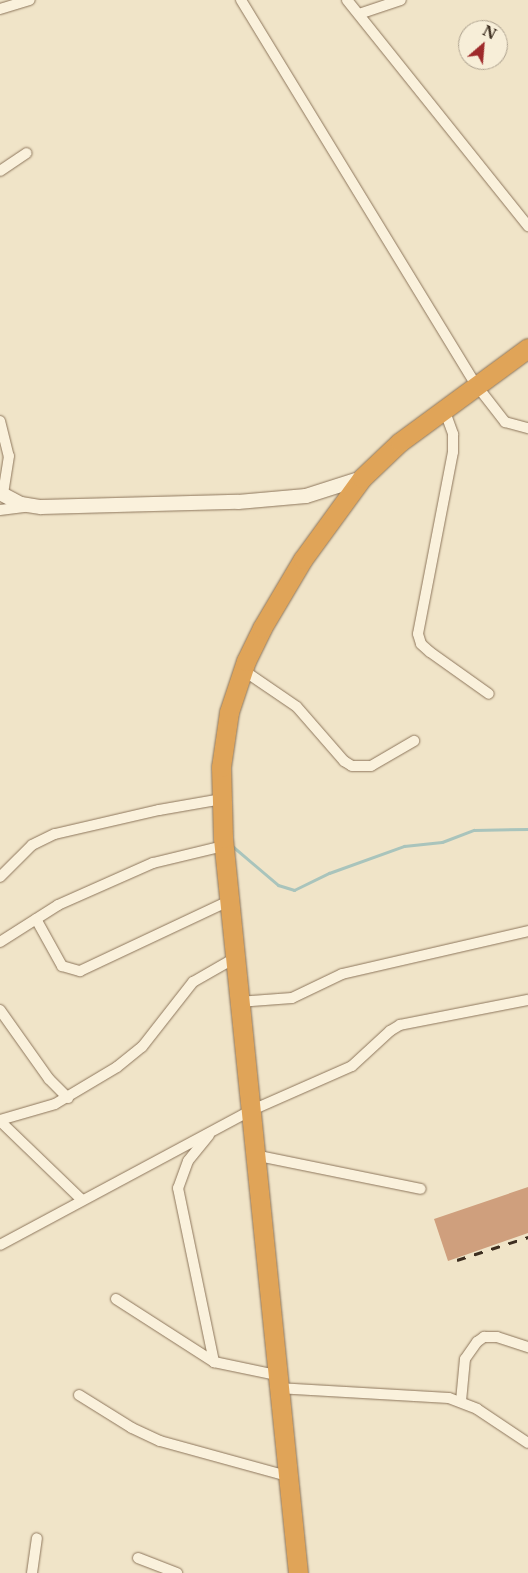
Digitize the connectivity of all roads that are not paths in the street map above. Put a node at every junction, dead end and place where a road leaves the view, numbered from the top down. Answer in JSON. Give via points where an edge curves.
{"nodes":[{"id":1,"x":30,"y":0,"type":"edge"},
{"id":2,"x":241,"y":0,"type":"edge"},
{"id":3,"x":347,"y":0,"type":"edge"},
{"id":4,"x":401,"y":0,"type":"edge"},
{"id":5,"x":0,"y":9,"type":"edge"},
{"id":6,"x":359,"y":14,"type":"junction"},
{"id":7,"x":27,"y":153,"type":"dead end"},
{"id":8,"x":0,"y":172,"type":"edge"},
{"id":9,"x":528,"y":226,"type":"edge"},
{"id":10,"x":528,"y":348,"type":"edge"},
{"id":11,"x":477,"y":386,"type":"junction"},
{"id":12,"x":444,"y":409,"type":"junction"},
{"id":13,"x":0,"y":421,"type":"edge"},
{"id":14,"x":528,"y":428,"type":"edge"},
{"id":15,"x":362,"y":478,"type":"junction"},
{"id":16,"x":1,"y":494,"type":"edge"},
{"id":17,"x":30,"y":506,"type":"junction"},
{"id":18,"x":0,"y":510,"type":"edge"},
{"id":19,"x":243,"y":670,"type":"junction"},
{"id":20,"x":489,"y":694,"type":"dead end"},
{"id":21,"x":414,"y":741,"type":"dead end"},
{"id":22,"x":222,"y":799,"type":"junction"},
{"id":23,"x":224,"y":846,"type":"junction"},
{"id":24,"x":0,"y":877,"type":"edge"},
{"id":25,"x":228,"y":901,"type":"junction"},
{"id":26,"x":36,"y":919,"type":"junction"},
{"id":27,"x":528,"y":931,"type":"edge"},
{"id":28,"x":0,"y":942,"type":"edge"},
{"id":29,"x":233,"y":959,"type":"junction"},
{"id":30,"x":528,"y":1000,"type":"edge"},
{"id":31,"x":238,"y":1002,"type":"junction"},
{"id":32,"x":0,"y":1010,"type":"edge"},
{"id":33,"x":68,"y":1098,"type":"junction"},
{"id":34,"x":250,"y":1112,"type":"junction"},
{"id":35,"x":0,"y":1120,"type":"edge"},
{"id":36,"x":213,"y":1131,"type":"junction"},
{"id":37,"x":254,"y":1155,"type":"junction"},
{"id":38,"x":421,"y":1189,"type":"dead end"},
{"id":39,"x":82,"y":1200,"type":"junction"},
{"id":40,"x":0,"y":1245,"type":"edge"},
{"id":41,"x":116,"y":1299,"type":"dead end"},
{"id":42,"x":528,"y":1347,"type":"edge"},
{"id":43,"x":214,"y":1362,"type":"junction"},
{"id":44,"x":276,"y":1382,"type":"junction"},
{"id":45,"x":79,"y":1395,"type":"dead end"},
{"id":46,"x":461,"y":1402,"type":"junction"},
{"id":47,"x":528,"y":1442,"type":"edge"},
{"id":48,"x":287,"y":1476,"type":"junction"},
{"id":49,"x":37,"y":1538,"type":"dead end"},
{"id":50,"x":138,"y":1558,"type":"dead end"},
{"id":51,"x":32,"y":1573,"type":"edge"},
{"id":52,"x":177,"y":1573,"type":"edge"},
{"id":53,"x":298,"y":1573,"type":"edge"}],
"edges":[{"from":1,"to":5,"type":"street"},
{"from":2,"to":11,"type":"street"},
{"from":3,"to":6,"type":"street"},
{"from":4,"to":6,"type":"street"},
{"from":6,"to":9,"type":"street"},
{"from":7,"to":8,"type":"street"},
{"from":10,"to":11,"type":"highway"},
{"from":11,"to":12,"type":"highway"},
{"from":11,"to":14,"type":"street","via":[[506,422]]},
{"from":12,"to":15,"type":"highway","via":[[380,458]]},
{"from":12,"to":20,"type":"street","via":[[453,434],[453,452],[418,634],[421,644],[430,652]]},
{"from":13,"to":16,"type":"street","via":[[9,456]]},
{"from":15,"to":17,"type":"street","via":[[306,496],[238,502]]},
{"from":15,"to":19,"type":"highway","via":[[303,559],[262,628]]},
{"from":16,"to":17,"type":"street"},
{"from":17,"to":18,"type":"street"},
{"from":19,"to":21,"type":"street","via":[[297,707],[352,766],[371,766]]},
{"from":19,"to":22,"type":"highway","via":[[225,738]]},
{"from":22,"to":23,"type":"highway"},
{"from":22,"to":24,"type":"street","via":[[55,834],[32,846]]},
{"from":23,"to":25,"type":"highway"},
{"from":23,"to":26,"type":"street","via":[[153,863],[77,896]]},
{"from":25,"to":26,"type":"street","via":[[80,971],[62,966]]},
{"from":25,"to":29,"type":"highway"},
{"from":26,"to":28,"type":"street"},
{"from":27,"to":31,"type":"street","via":[[342,974],[292,998]]},
{"from":29,"to":31,"type":"highway"},
{"from":29,"to":33,"type":"street","via":[[201,975],[183,991],[134,1055]]},
{"from":30,"to":34,"type":"street","via":[[400,1025],[390,1030],[352,1066]]},
{"from":31,"to":34,"type":"highway"},
{"from":32,"to":33,"type":"street","via":[[49,1079]]},
{"from":33,"to":35,"type":"street","via":[[40,1110]]},
{"from":34,"to":36,"type":"street"},
{"from":34,"to":37,"type":"highway"},
{"from":35,"to":39,"type":"street"},
{"from":36,"to":39,"type":"street"},
{"from":36,"to":43,"type":"street","via":[[188,1161],[178,1188]]},
{"from":37,"to":38,"type":"street"},
{"from":37,"to":44,"type":"highway"},
{"from":39,"to":40,"type":"street"},
{"from":41,"to":43,"type":"street"},
{"from":42,"to":46,"type":"street","via":[[497,1337],[484,1337],[476,1342],[465,1359]]},
{"from":43,"to":44,"type":"street"},
{"from":44,"to":46,"type":"street","via":[[435,1396]]},
{"from":44,"to":48,"type":"highway"},
{"from":45,"to":48,"type":"street","via":[[160,1441]]},
{"from":46,"to":47,"type":"street"},
{"from":48,"to":53,"type":"highway"},
{"from":49,"to":51,"type":"street"},
{"from":50,"to":52,"type":"street"}]}
